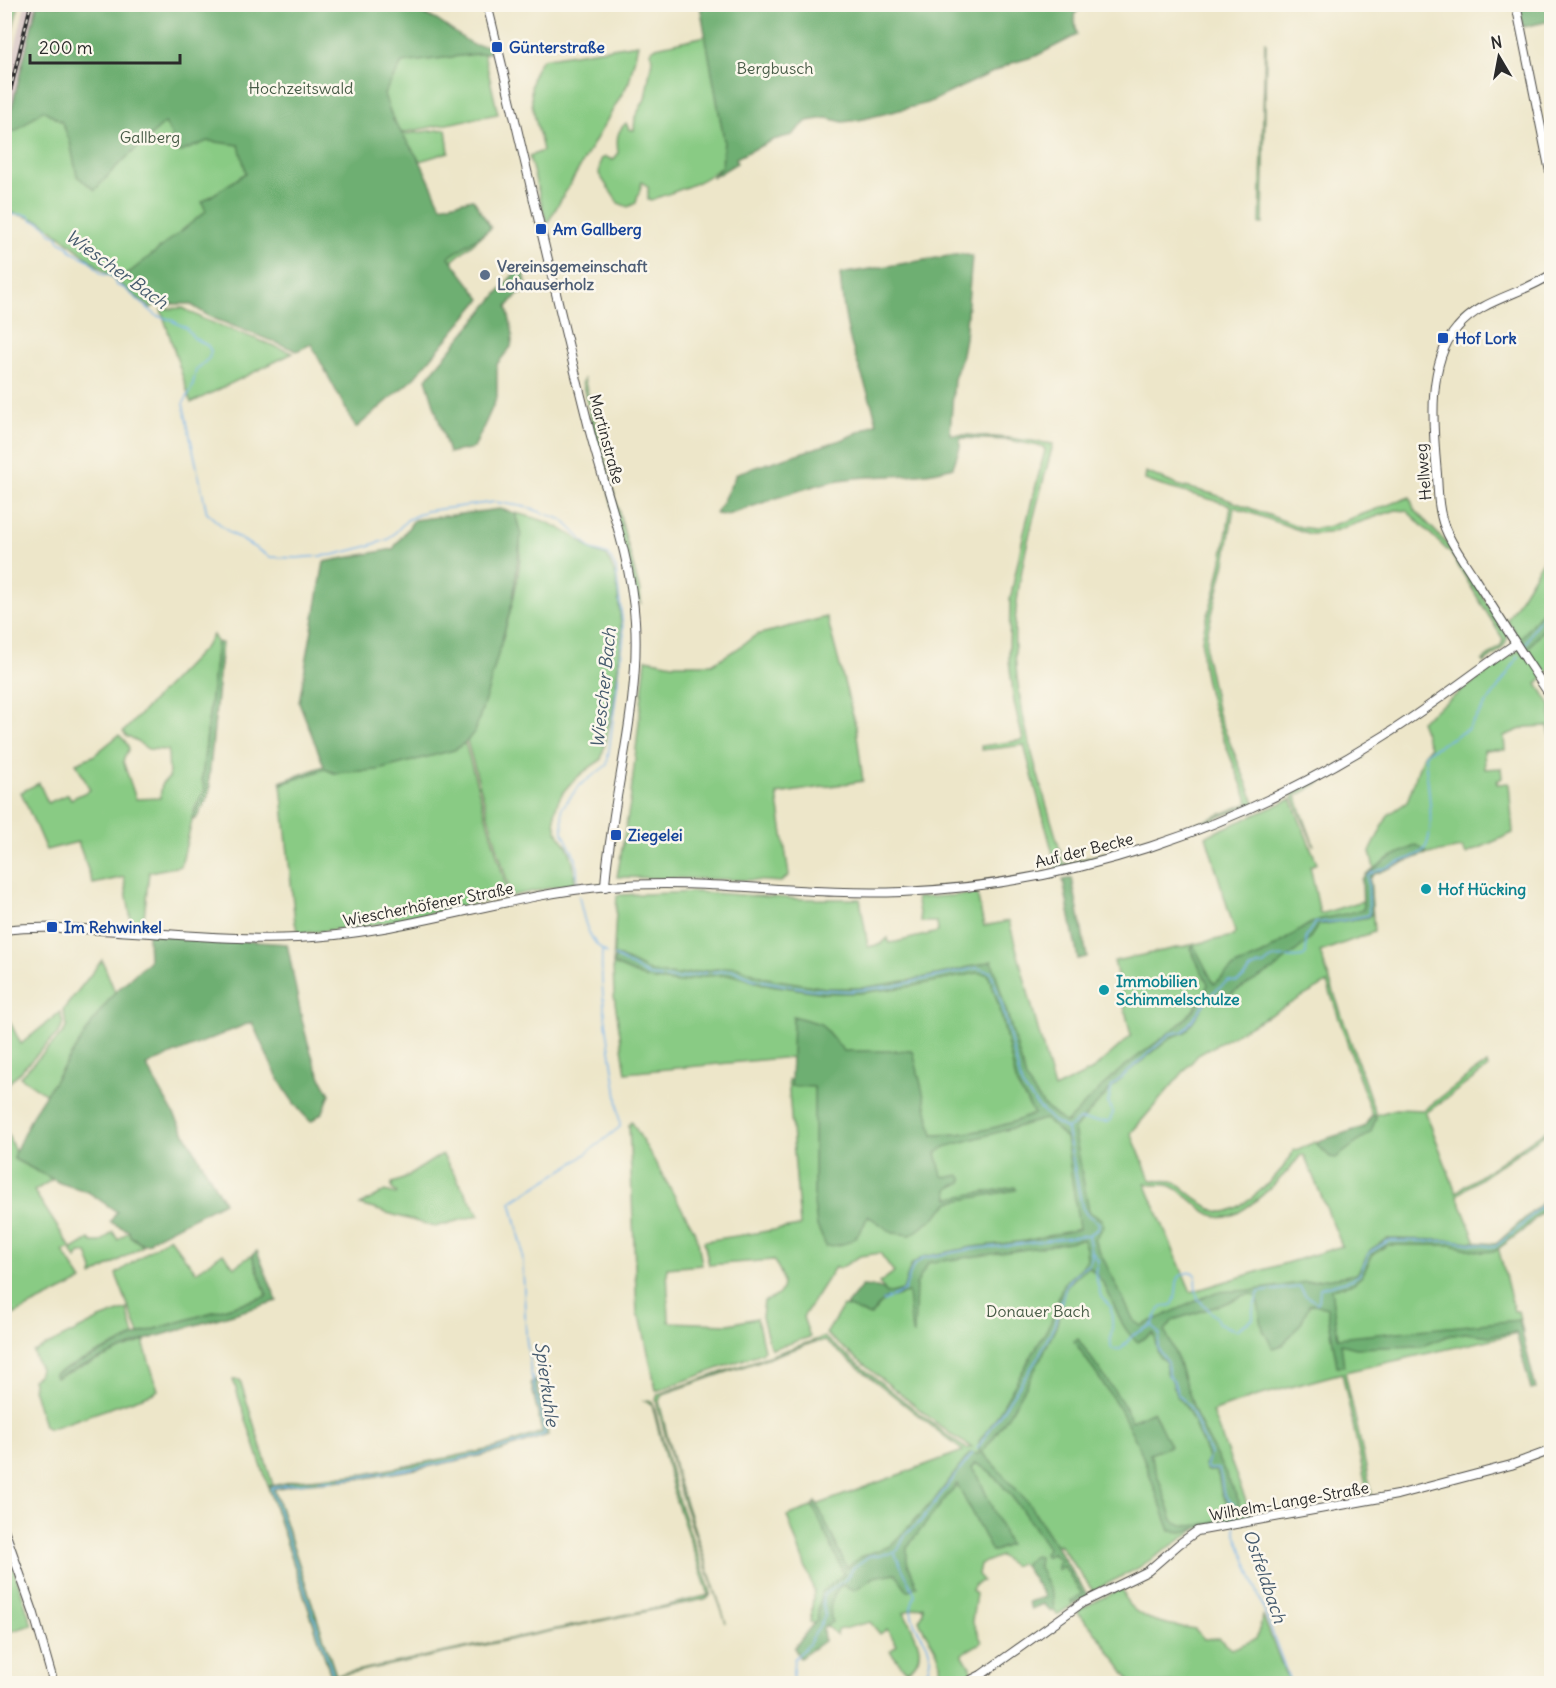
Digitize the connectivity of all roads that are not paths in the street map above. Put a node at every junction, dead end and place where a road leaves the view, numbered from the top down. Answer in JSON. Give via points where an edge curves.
{"nodes":[{"id":1,"x":487,"y":4,"type":"edge"},
{"id":2,"x":1516,"y":4,"type":"edge"},
{"id":3,"x":1551,"y":182,"type":"edge"},
{"id":4,"x":1551,"y":274,"type":"edge"},
{"id":5,"x":1515,"y":644,"type":"junction"},
{"id":6,"x":1551,"y":698,"type":"edge"},
{"id":7,"x":605,"y":887,"type":"junction"},
{"id":8,"x":4,"y":930,"type":"edge"},
{"id":9,"x":1551,"y":1450,"type":"edge"},
{"id":10,"x":4,"y":1529,"type":"edge"},
{"id":11,"x":54,"y":1683,"type":"edge"},
{"id":12,"x":963,"y":1683,"type":"edge"}],
"edges":[{"from":1,"to":7,"type":"street","name":"Martinstraße","via":[[633,599],[634,676]]},
{"from":2,"to":3,"type":"street"},
{"from":4,"to":5,"type":"street","name":"Hellweg","via":[[1477,310],[1458,326],[1445,348],[1434,397],[1434,440],[1443,521]]},
{"from":5,"to":6,"type":"street","name":"Hellweg"},
{"from":5,"to":7,"type":"street","name":"Auf der Becke","via":[[1396,728],[1305,783],[1212,826],[1104,861],[977,886],[903,892],[695,884]]},
{"from":7,"to":8,"type":"street","name":"Wiescherhöfener Straße","via":[[520,899],[333,937],[37,927]]},
{"from":9,"to":12,"type":"street","name":"Wilhelm-Lange-Straße","via":[[1511,1465],[1397,1495],[1192,1533],[1148,1571],[1082,1603],[989,1670]]},
{"from":10,"to":11,"type":"street"}]}
